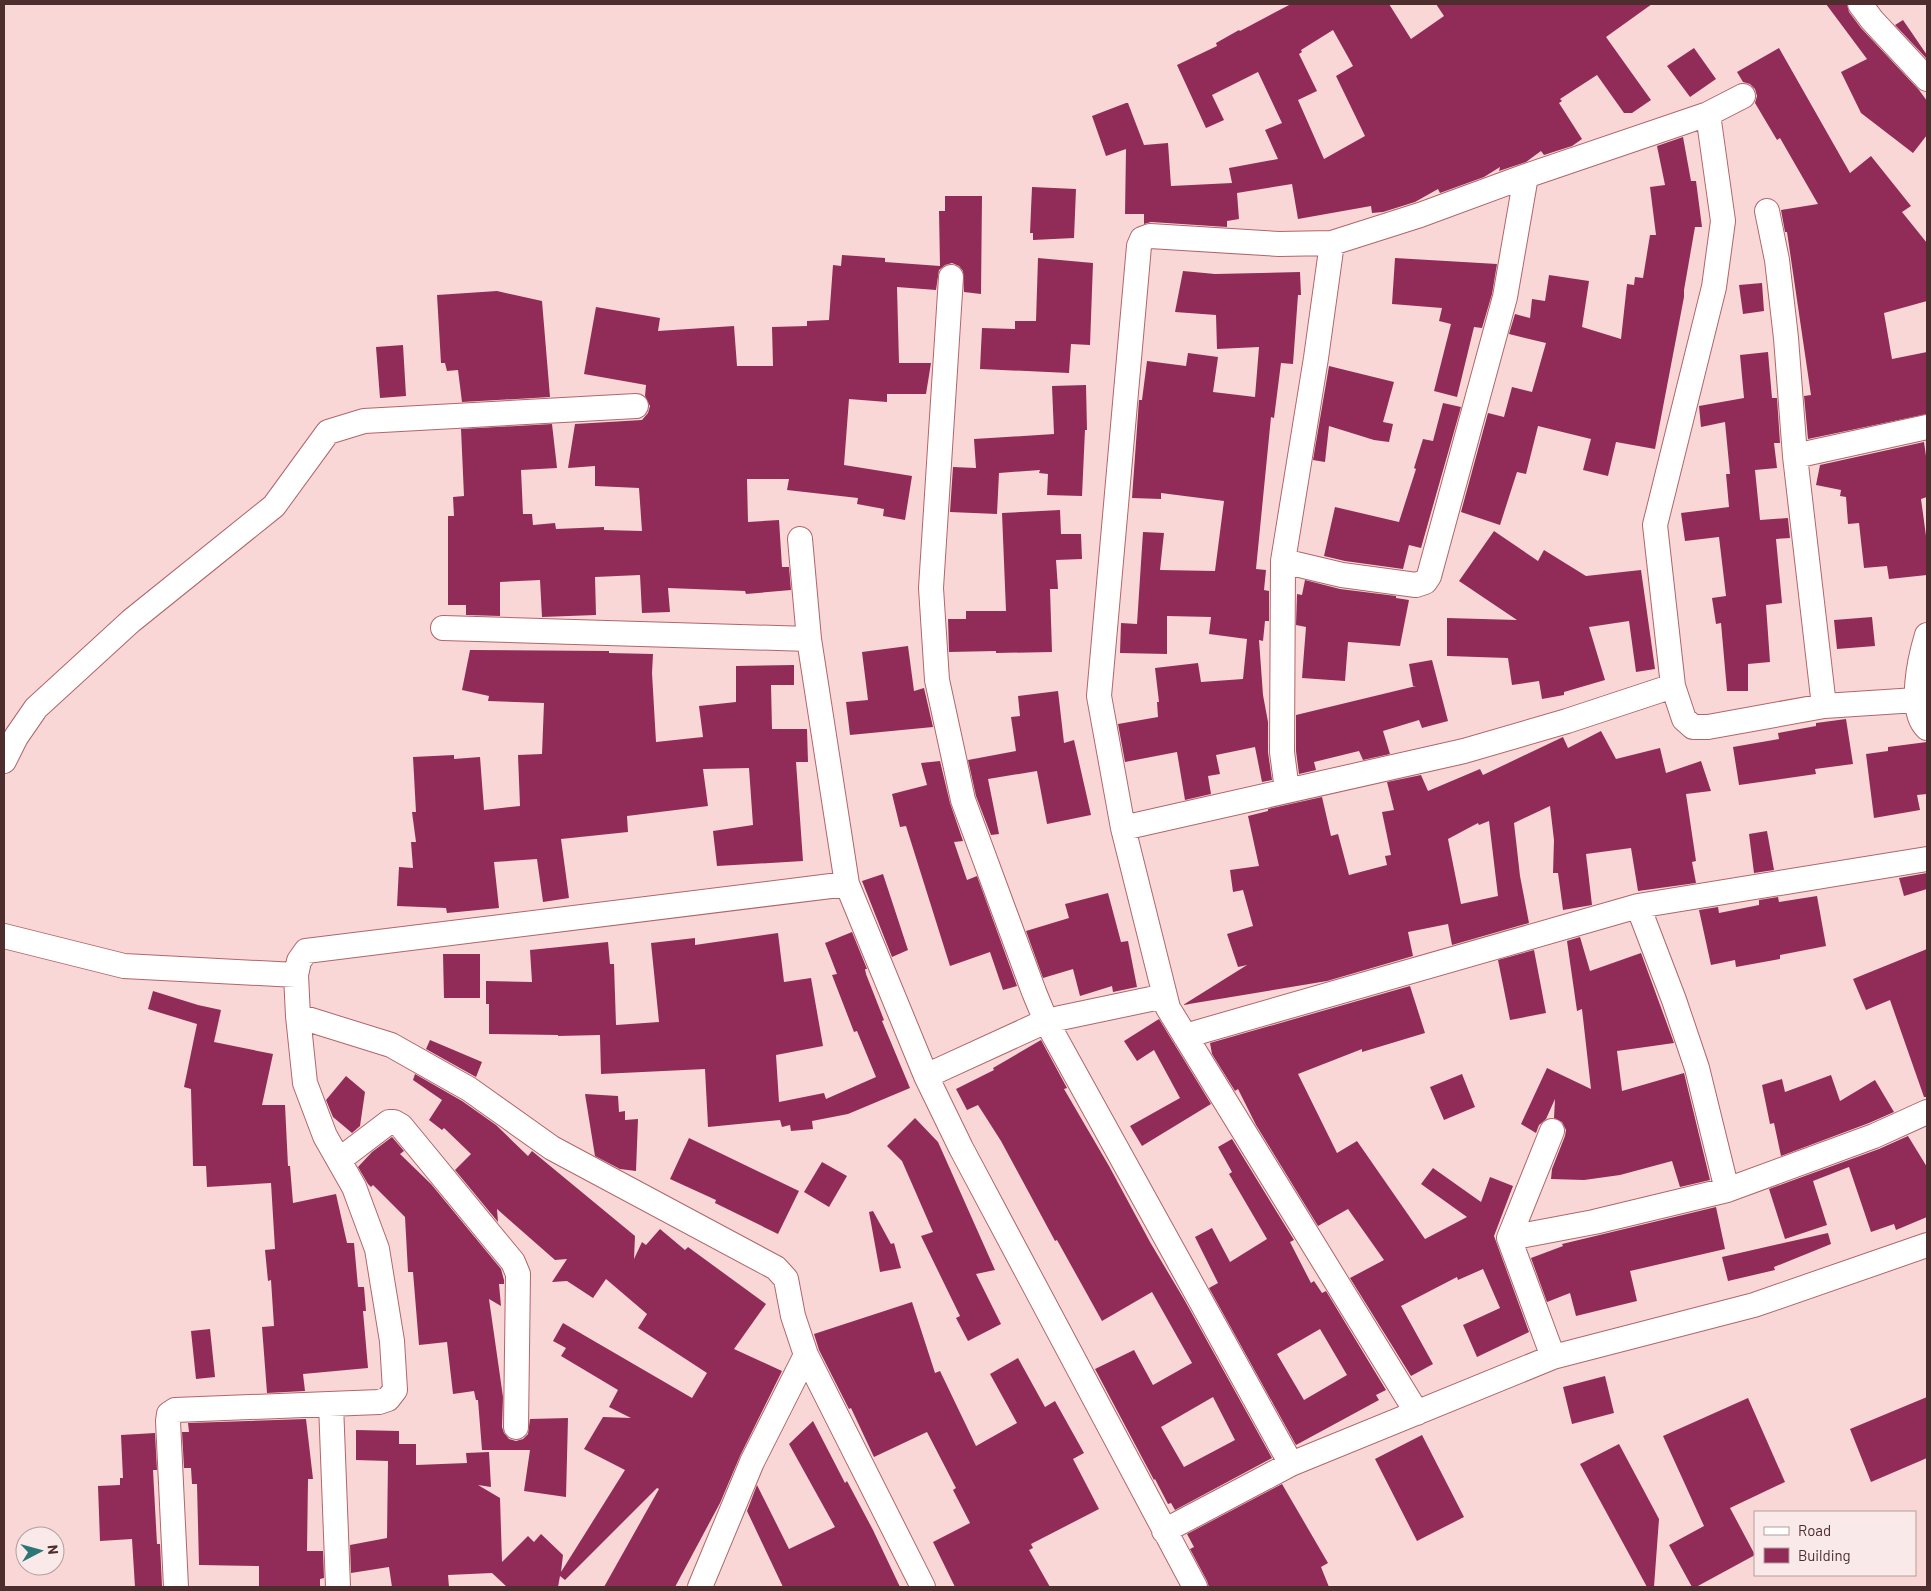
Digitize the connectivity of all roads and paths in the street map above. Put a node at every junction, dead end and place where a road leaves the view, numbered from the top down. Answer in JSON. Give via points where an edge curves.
{"nodes":[{"id":1,"x":1860,"y":4,"type":"edge"},
{"id":2,"x":1927,"y":78,"type":"edge"},
{"id":3,"x":1743,"y":96,"type":"dead end"},
{"id":4,"x":1708,"y":114,"type":"junction"},
{"id":5,"x":1526,"y":176,"type":"junction"},
{"id":6,"x":1767,"y":211,"type":"dead end"},
{"id":7,"x":1332,"y":243,"type":"junction"},
{"id":8,"x":951,"y":277,"type":"dead end"},
{"id":9,"x":636,"y":406,"type":"dead end"},
{"id":10,"x":1927,"y":427,"type":"edge"},
{"id":11,"x":1795,"y":456,"type":"junction"},
{"id":12,"x":800,"y":539,"type":"dead end"},
{"id":13,"x":1283,"y":561,"type":"junction"},
{"id":14,"x":443,"y":628,"type":"dead end"},
{"id":15,"x":1927,"y":635,"type":"edge"},
{"id":16,"x":808,"y":639,"type":"junction"},
{"id":17,"x":1673,"y":686,"type":"junction"},
{"id":18,"x":1916,"y":700,"type":"junction"},
{"id":19,"x":1824,"y":706,"type":"junction"},
{"id":20,"x":1927,"y":728,"type":"edge"},
{"id":21,"x":4,"y":761,"type":"edge"},
{"id":22,"x":1287,"y":790,"type":"junction"},
{"id":23,"x":1123,"y":828,"type":"junction"},
{"id":24,"x":1927,"y":859,"type":"edge"},
{"id":25,"x":847,"y":884,"type":"junction"},
{"id":26,"x":1638,"y":906,"type":"junction"},
{"id":27,"x":4,"y":936,"type":"edge"},
{"id":28,"x":296,"y":976,"type":"junction"},
{"id":29,"x":1165,"y":996,"type":"junction"},
{"id":30,"x":298,"y":1016,"type":"junction"},
{"id":31,"x":1046,"y":1021,"type":"junction"},
{"id":32,"x":1185,"y":1036,"type":"junction"},
{"id":33,"x":926,"y":1076,"type":"junction"},
{"id":34,"x":1927,"y":1112,"type":"edge"},
{"id":35,"x":1552,"y":1131,"type":"dead end"},
{"id":36,"x":339,"y":1160,"type":"junction"},
{"id":37,"x":1727,"y":1190,"type":"junction"},
{"id":38,"x":1509,"y":1238,"type":"junction"},
{"id":39,"x":1927,"y":1245,"type":"edge"},
{"id":40,"x":806,"y":1355,"type":"junction"},
{"id":41,"x":1553,"y":1357,"type":"junction"},
{"id":42,"x":331,"y":1404,"type":"junction"},
{"id":43,"x":1417,"y":1413,"type":"junction"},
{"id":44,"x":516,"y":1427,"type":"dead end"},
{"id":45,"x":1290,"y":1464,"type":"junction"},
{"id":46,"x":1164,"y":1531,"type":"junction"},
{"id":47,"x":176,"y":1587,"type":"edge"},
{"id":48,"x":338,"y":1587,"type":"edge"},
{"id":49,"x":700,"y":1587,"type":"edge"},
{"id":50,"x":924,"y":1587,"type":"edge"},
{"id":51,"x":1195,"y":1587,"type":"edge"}],
"edges":[{"from":1,"to":2,"type":"street"},
{"from":3,"to":4,"type":"street"},
{"from":4,"to":5,"type":"street"},
{"from":4,"to":17,"type":"street","via":[[1723,221],[1714,287],[1655,526]]},
{"from":5,"to":7,"type":"street"},
{"from":5,"to":13,"type":"street","via":[[1505,297],[1429,576],[1425,582],[1416,585],[1342,575]]},
{"from":6,"to":11,"type":"street","via":[[1785,328]]},
{"from":7,"to":13,"type":"street"},
{"from":7,"to":23,"type":"street","via":[[1279,244],[1150,236],[1142,239],[1139,246],[1099,696]]},
{"from":8,"to":31,"type":"street","via":[[931,588],[937,680],[963,800]]},
{"from":9,"to":21,"type":"street","via":[[364,421],[328,432],[274,506],[131,621],[36,708]]},
{"from":10,"to":11,"type":"street"},
{"from":11,"to":19,"type":"street"},
{"from":12,"to":16,"type":"street"},
{"from":13,"to":22,"type":"street","via":[[1282,752]]},
{"from":14,"to":16,"type":"street"},
{"from":15,"to":18,"type":"street"},
{"from":16,"to":25,"type":"street"},
{"from":17,"to":19,"type":"street","via":[[1684,719],[1693,727]]},
{"from":17,"to":22,"type":"street","via":[[1464,751]]},
{"from":18,"to":19,"type":"street"},
{"from":18,"to":20,"type":"street"},
{"from":22,"to":23,"type":"street"},
{"from":23,"to":29,"type":"street"},
{"from":24,"to":26,"type":"street"},
{"from":25,"to":28,"type":"street","via":[[306,951],[299,961]]},
{"from":25,"to":33,"type":"street"},
{"from":26,"to":32,"type":"street"},
{"from":26,"to":37,"type":"street","via":[[1697,1068]]},
{"from":27,"to":28,"type":"street","via":[[124,966]]},
{"from":28,"to":30,"type":"street"},
{"from":29,"to":31,"type":"street"},
{"from":29,"to":32,"type":"street","via":[[1168,1008]]},
{"from":30,"to":36,"type":"street","via":[[305,1083],[325,1136]]},
{"from":30,"to":40,"type":"street","via":[[391,1045],[469,1089],[552,1148],[776,1268],[786,1279],[793,1316]]},
{"from":31,"to":33,"type":"street"},
{"from":31,"to":45,"type":"street"},
{"from":32,"to":43,"type":"street"},
{"from":33,"to":46,"type":"street"},
{"from":34,"to":37,"type":"street","via":[[1874,1136]]},
{"from":35,"to":38,"type":"street"},
{"from":36,"to":42,"type":"street","via":[[354,1187],[377,1249],[392,1341],[395,1390],[388,1399],[379,1402]]},
{"from":36,"to":44,"type":"street","via":[[389,1122],[401,1126],[513,1262],[518,1274]]},
{"from":37,"to":38,"type":"street","via":[[1594,1222]]},
{"from":38,"to":41,"type":"street"},
{"from":39,"to":41,"type":"street","via":[[1754,1305]]},
{"from":40,"to":49,"type":"street","via":[[752,1462]]},
{"from":40,"to":50,"type":"street"},
{"from":41,"to":43,"type":"street"},
{"from":42,"to":47,"type":"street","via":[[175,1410],[169,1414]]},
{"from":42,"to":48,"type":"street"},
{"from":43,"to":45,"type":"street"},
{"from":45,"to":46,"type":"street"},
{"from":46,"to":51,"type":"street"}]}
